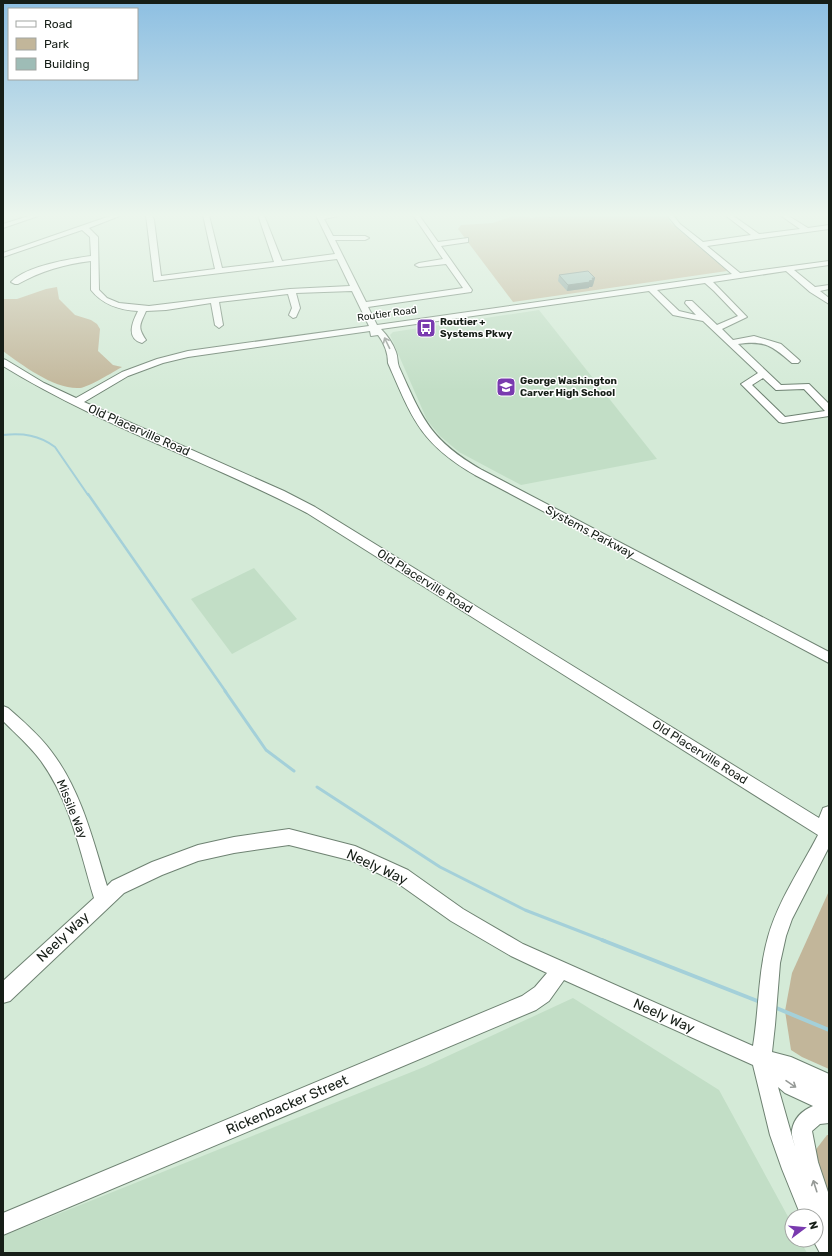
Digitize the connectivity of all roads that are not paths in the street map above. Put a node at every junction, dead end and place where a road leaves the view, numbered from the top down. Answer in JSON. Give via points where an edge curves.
{"nodes":[{"id":1,"x":32,"y":274,"type":"edge"},
{"id":2,"x":94,"y":274,"type":"edge"},
{"id":3,"x":156,"y":274,"type":"edge"},
{"id":4,"x":199,"y":274,"type":"edge"},
{"id":5,"x":347,"y":274,"type":"edge"},
{"id":6,"x":457,"y":274,"type":"edge"},
{"id":7,"x":736,"y":274,"type":"edge"},
{"id":8,"x":756,"y":274,"type":"edge"},
{"id":9,"x":793,"y":274,"type":"edge"},
{"id":10,"x":739,"y":276,"type":"junction"},
{"id":11,"x":706,"y":280,"type":"junction"},
{"id":12,"x":15,"y":282,"type":"dead end"},
{"id":13,"x":354,"y":288,"type":"junction"},
{"id":14,"x":650,"y":288,"type":"junction"},
{"id":15,"x":829,"y":288,"type":"edge"},
{"id":16,"x":813,"y":290,"type":"junction"},
{"id":17,"x":291,"y":291,"type":"junction"},
{"id":18,"x":215,"y":301,"type":"junction"},
{"id":19,"x":829,"y":302,"type":"edge"},
{"id":20,"x":689,"y":303,"type":"dead end"},
{"id":21,"x":363,"y":305,"type":"junction"},
{"id":22,"x":143,"y":308,"type":"junction"},
{"id":23,"x":293,"y":315,"type":"dead end"},
{"id":24,"x":706,"y":319,"type":"junction"},
{"id":25,"x":220,"y":325,"type":"dead end"},
{"id":26,"x":374,"y":327,"type":"junction"},
{"id":27,"x":716,"y":329,"type":"junction"},
{"id":28,"x":142,"y":340,"type":"dead end"},
{"id":29,"x":731,"y":343,"type":"junction"},
{"id":30,"x":795,"y":361,"type":"dead end"},
{"id":31,"x":3,"y":362,"type":"edge"},
{"id":32,"x":14,"y":369,"type":"junction"},
{"id":33,"x":3,"y":371,"type":"edge"},
{"id":34,"x":764,"y":374,"type":"junction"},
{"id":35,"x":77,"y":402,"type":"junction"},
{"id":36,"x":829,"y":409,"type":"edge"},
{"id":37,"x":829,"y":413,"type":"edge"},
{"id":38,"x":829,"y":658,"type":"edge"},
{"id":39,"x":3,"y":712,"type":"edge"},
{"id":40,"x":829,"y":813,"type":"edge"},
{"id":41,"x":829,"y":832,"type":"edge"},
{"id":42,"x":103,"y":900,"type":"junction"},
{"id":43,"x":560,"y":970,"type":"junction"},
{"id":44,"x":3,"y":994,"type":"edge"},
{"id":45,"x":761,"y":1059,"type":"junction"},
{"id":46,"x":829,"y":1084,"type":"edge"},
{"id":47,"x":829,"y":1103,"type":"edge"},
{"id":48,"x":829,"y":1113,"type":"edge"},
{"id":49,"x":809,"y":1208,"type":"edge"},
{"id":50,"x":829,"y":1222,"type":"edge"},
{"id":51,"x":3,"y":1224,"type":"edge"},
{"id":52,"x":824,"y":1238,"type":"edge"},
{"id":53,"x":829,"y":1248,"type":"edge"}],
"edges":[{"from":1,"to":12,"type":"street"},
{"from":2,"to":22,"type":"street","via":[[94,287],[98,295],[115,304]]},
{"from":3,"to":4,"type":"street","via":[[157,279]]},
{"from":5,"to":13,"type":"street","name":"Systems Parkway"},
{"from":6,"to":21,"type":"street","via":[[468,290]]},
{"from":7,"to":10,"type":"street"},
{"from":8,"to":10,"type":"street","name":"Routier Road"},
{"from":9,"to":16,"type":"street"},
{"from":10,"to":11,"type":"street","name":"Routier Road"},
{"from":11,"to":14,"type":"street","name":"Routier Road"},
{"from":11,"to":27,"type":"street","via":[[743,317]]},
{"from":13,"to":17,"type":"street"},
{"from":13,"to":21,"type":"street","name":"Systems Parkway"},
{"from":14,"to":24,"type":"street","via":[[676,314]]},
{"from":14,"to":26,"type":"street","name":"Routier Road"},
{"from":15,"to":16,"type":"street"},
{"from":16,"to":19,"type":"street"},
{"from":17,"to":18,"type":"street"},
{"from":17,"to":23,"type":"street","via":[[296,308]]},
{"from":18,"to":22,"type":"street"},
{"from":18,"to":25,"type":"street"},
{"from":20,"to":24,"type":"street"},
{"from":21,"to":26,"type":"street","name":"Systems Parkway"},
{"from":22,"to":28,"type":"street","via":[[135,326]]},
{"from":24,"to":27,"type":"street"},
{"from":26,"to":35,"type":"street","name":"Routier Road","via":[[207,351],[170,359],[125,374]]},
{"from":26,"to":38,"type":"street","name":"Systems Parkway","via":[[374,336],[385,358],[393,363],[422,425],[437,443],[458,459]]},
{"from":27,"to":29,"type":"street"},
{"from":29,"to":30,"type":"street","via":[[754,339],[778,346]]},
{"from":29,"to":34,"type":"street"},
{"from":31,"to":32,"type":"street","name":"Old Placerville Road"},
{"from":32,"to":33,"type":"street"},
{"from":32,"to":35,"type":"street","name":"Old Placerville Road"},
{"from":34,"to":36,"type":"street","via":[[779,388],[806,386]]},
{"from":34,"to":37,"type":"street","via":[[746,384],[783,420]]},
{"from":35,"to":41,"type":"street","name":"Old Placerville Road","via":[[311,510]]},
{"from":39,"to":42,"type":"street","name":"Missile Way","via":[[33,742],[58,775],[80,824]]},
{"from":40,"to":41,"type":"street"},
{"from":41,"to":45,"type":"street","via":[[777,936],[771,963]]},
{"from":42,"to":43,"type":"street","name":"Neely Way","via":[[118,886],[198,853],[289,837],[356,854],[402,876],[457,915],[517,950]]},
{"from":42,"to":44,"type":"street","name":"Neely Way"},
{"from":43,"to":45,"type":"street","name":"Neely Way"},
{"from":43,"to":51,"type":"street","name":"Rickenbacker Street","via":[[542,994],[529,1003]]},
{"from":45,"to":46,"type":"street","via":[[791,1067]]},
{"from":45,"to":47,"type":"street","one_way":true,"via":[[792,1086]]},
{"from":45,"to":49,"type":"street","via":[[780,1135]]},
{"from":50,"to":48,"type":"street","one_way":true,"via":[[807,1159],[802,1130],[809,1118]]},
{"from":52,"to":53,"type":"street"}]}
